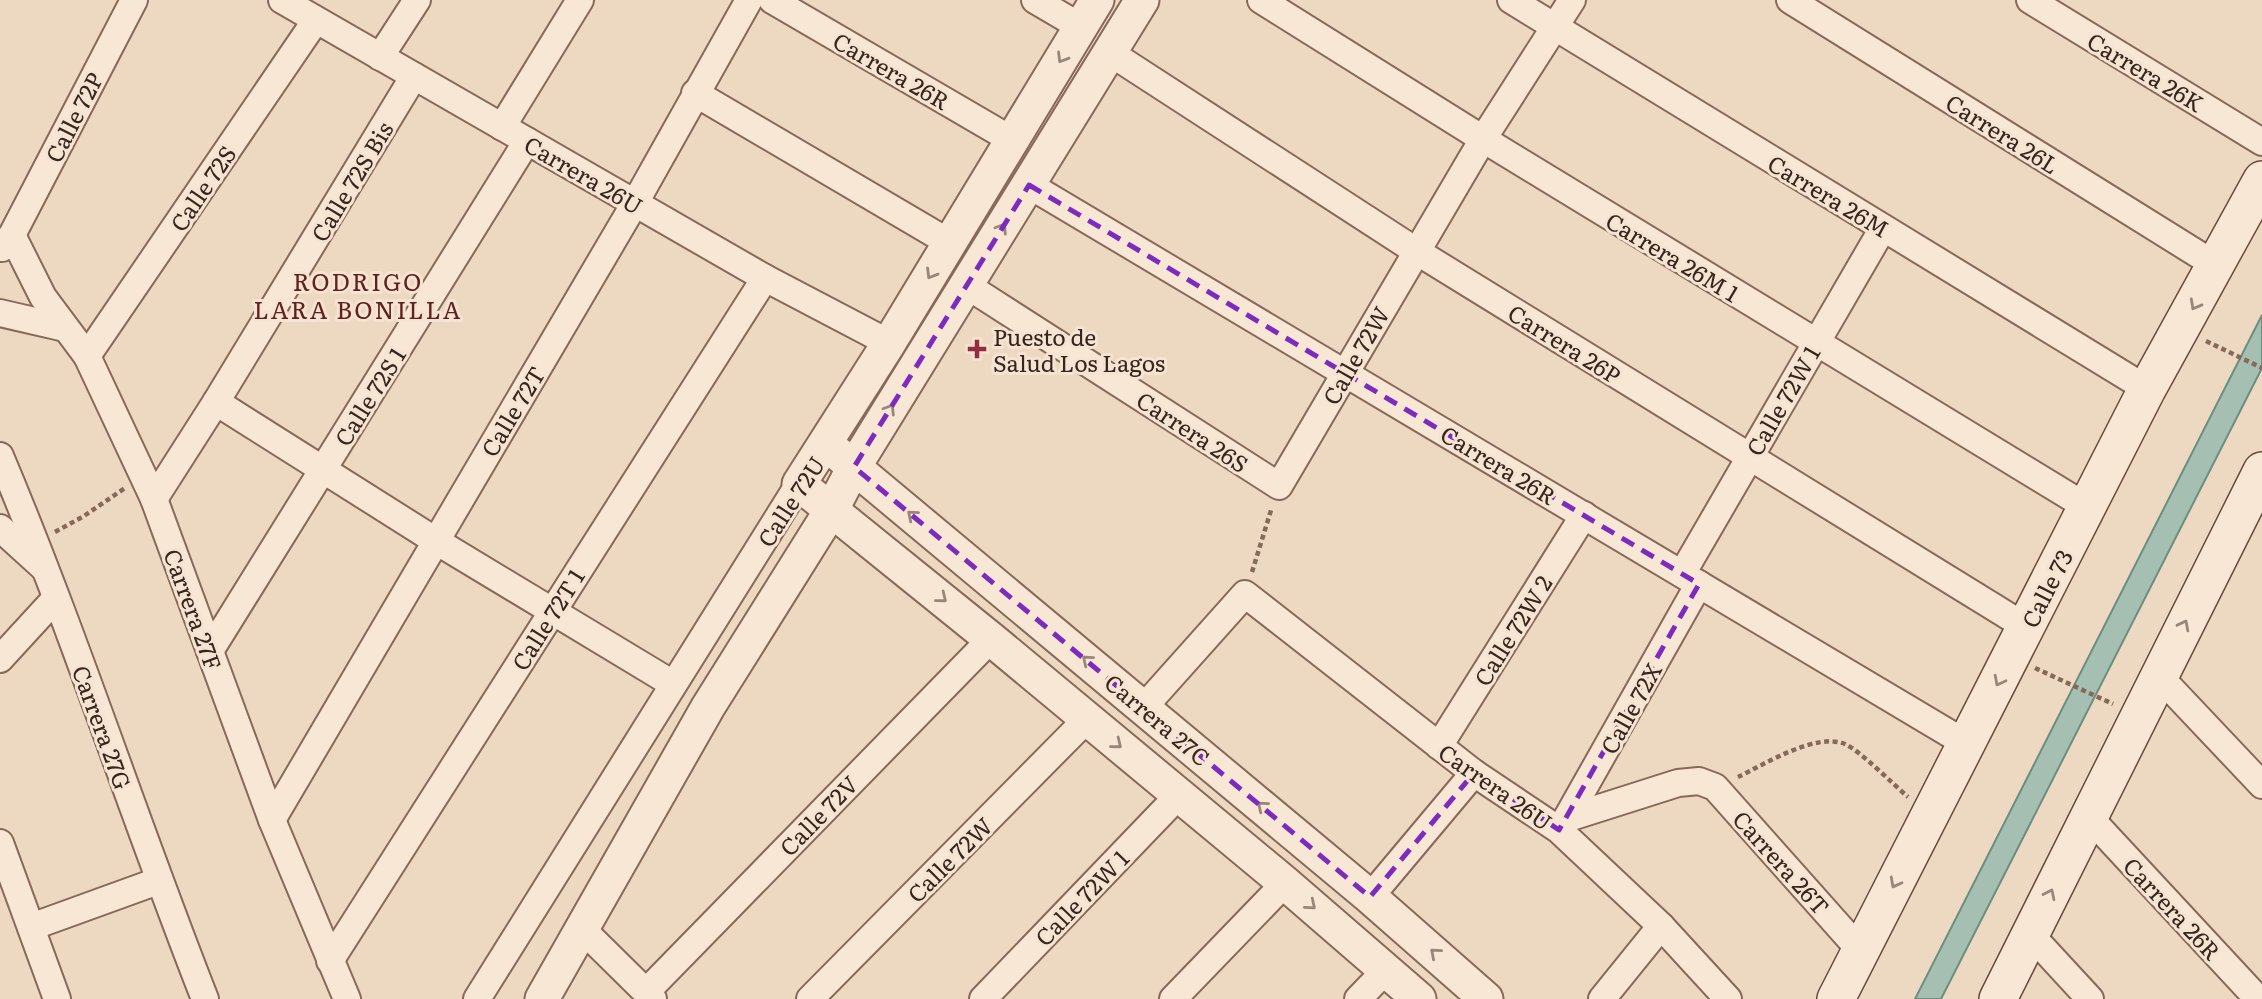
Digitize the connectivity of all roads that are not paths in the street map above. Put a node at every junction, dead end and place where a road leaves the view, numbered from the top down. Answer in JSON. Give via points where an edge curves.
{"nodes":[{"id":1,"x":134,"y":0,"type":"edge"},
{"id":2,"x":282,"y":0,"type":"edge"},
{"id":3,"x":417,"y":0,"type":"edge"},
{"id":4,"x":580,"y":0,"type":"edge"},
{"id":5,"x":749,"y":0,"type":"edge"},
{"id":6,"x":772,"y":0,"type":"edge"},
{"id":7,"x":1035,"y":0,"type":"edge"},
{"id":8,"x":1142,"y":0,"type":"edge"},
{"id":9,"x":1261,"y":0,"type":"edge"},
{"id":10,"x":1511,"y":0,"type":"edge"},
{"id":11,"x":1572,"y":0,"type":"edge"},
{"id":12,"x":1790,"y":0,"type":"edge"},
{"id":13,"x":2030,"y":0,"type":"edge"},
{"id":14,"x":1089,"y":13,"type":"edge"},
{"id":15,"x":316,"y":20,"type":"junction"},
{"id":16,"x":1555,"y":27,"type":"junction"},
{"id":17,"x":1109,"y":52,"type":"junction"},
{"id":18,"x":380,"y":57,"type":"junction"},
{"id":19,"x":414,"y":76,"type":"junction"},
{"id":20,"x":695,"y":93,"type":"junction"},
{"id":21,"x":502,"y":127,"type":"junction"},
{"id":22,"x":1483,"y":139,"type":"junction"},
{"id":23,"x":1012,"y":140,"type":"junction"},
{"id":24,"x":527,"y":141,"type":"junction"},
{"id":25,"x":2262,"y":142,"type":"edge"},
{"id":26,"x":2262,"y":180,"type":"edge"},
{"id":27,"x":1029,"y":186,"type":"junction"},
{"id":28,"x":635,"y":203,"type":"junction"},
{"id":29,"x":1883,"y":228,"type":"junction"},
{"id":30,"x":4,"y":238,"type":"edge"},
{"id":31,"x":950,"y":243,"type":"junction"},
{"id":32,"x":1416,"y":251,"type":"junction"},
{"id":33,"x":2217,"y":266,"type":"junction"},
{"id":34,"x":765,"y":278,"type":"junction"},
{"id":35,"x":966,"y":285,"type":"junction"},
{"id":36,"x":0,"y":313,"type":"edge"},
{"id":37,"x":65,"y":328,"type":"junction"},
{"id":38,"x":1815,"y":342,"type":"junction"},
{"id":39,"x":889,"y":343,"type":"junction"},
{"id":40,"x":88,"y":356,"type":"junction"},
{"id":41,"x":1345,"y":373,"type":"junction"},
{"id":42,"x":2147,"y":389,"type":"junction"},
{"id":43,"x":216,"y":402,"type":"junction"},
{"id":44,"x":827,"y":444,"type":"junction"},
{"id":45,"x":0,"y":456,"type":"edge"},
{"id":46,"x":1750,"y":458,"type":"junction"},
{"id":47,"x":854,"y":467,"type":"junction"},
{"id":48,"x":324,"y":469,"type":"junction"},
{"id":49,"x":2262,"y":471,"type":"edge"},
{"id":50,"x":799,"y":484,"type":"junction"},
{"id":51,"x":1279,"y":486,"type":"joint"},
{"id":52,"x":154,"y":499,"type":"junction"},
{"id":53,"x":2087,"y":507,"type":"junction"},
{"id":54,"x":832,"y":509,"type":"junction"},
{"id":55,"x":1584,"y":515,"type":"junction"},
{"id":56,"x":0,"y":528,"type":"edge"},
{"id":57,"x":436,"y":541,"type":"junction"},
{"id":58,"x":46,"y":569,"type":"junction"},
{"id":59,"x":1691,"y":579,"type":"junction"},
{"id":60,"x":56,"y":598,"type":"junction"},
{"id":61,"x":551,"y":611,"type":"junction"},
{"id":62,"x":2026,"y":627,"type":"junction"},
{"id":63,"x":991,"y":639,"type":"junction"},
{"id":64,"x":209,"y":651,"type":"junction"},
{"id":65,"x":0,"y":659,"type":"edge"},
{"id":66,"x":2158,"y":675,"type":"junction"},
{"id":67,"x":673,"y":684,"type":"junction"},
{"id":68,"x":1144,"y":707,"type":"junction"},
{"id":69,"x":1087,"y":719,"type":"junction"},
{"id":70,"x":1967,"y":744,"type":"junction"},
{"id":71,"x":1439,"y":746,"type":"junction"},
{"id":72,"x":1474,"y":773,"type":"junction"},
{"id":73,"x":2262,"y":785,"type":"edge"},
{"id":74,"x":1179,"y":795,"type":"junction"},
{"id":75,"x":2089,"y":817,"type":"junction"},
{"id":76,"x":272,"y":820,"type":"junction"},
{"id":77,"x":1563,"y":824,"type":"junction"},
{"id":78,"x":0,"y":843,"type":"edge"},
{"id":79,"x":158,"y":881,"type":"junction"},
{"id":80,"x":1285,"y":883,"type":"junction"},
{"id":81,"x":1370,"y":897,"type":"junction"},
{"id":82,"x":1661,"y":926,"type":"junction"},
{"id":83,"x":31,"y":927,"type":"junction"},
{"id":84,"x":581,"y":928,"type":"junction"},
{"id":85,"x":2030,"y":934,"type":"junction"},
{"id":86,"x":1860,"y":950,"type":"junction"},
{"id":87,"x":330,"y":961,"type":"junction"},
{"id":88,"x":1387,"y":969,"type":"junction"},
{"id":89,"x":649,"y":996,"type":"edge"},
{"id":90,"x":57,"y":999,"type":"edge"},
{"id":91,"x":205,"y":999,"type":"edge"},
{"id":92,"x":347,"y":999,"type":"edge"},
{"id":93,"x":477,"y":999,"type":"edge"},
{"id":94,"x":542,"y":999,"type":"edge"},
{"id":95,"x":810,"y":999,"type":"edge"},
{"id":96,"x":983,"y":999,"type":"edge"},
{"id":97,"x":1173,"y":999,"type":"edge"},
{"id":98,"x":1358,"y":999,"type":"edge"},
{"id":99,"x":1419,"y":999,"type":"edge"},
{"id":100,"x":1486,"y":999,"type":"edge"},
{"id":101,"x":1602,"y":999,"type":"edge"},
{"id":102,"x":1728,"y":999,"type":"edge"},
{"id":103,"x":1836,"y":999,"type":"edge"},
{"id":104,"x":1997,"y":999,"type":"edge"},
{"id":105,"x":2090,"y":999,"type":"edge"},
{"id":106,"x":2258,"y":999,"type":"edge"}],
"edges":[{"from":1,"to":30,"type":"street","name":"Calle 72P"},
{"from":2,"to":15,"type":"street","name":"Carrera 26U"},
{"from":3,"to":18,"type":"street"},
{"from":4,"to":21,"type":"street"},
{"from":5,"to":20,"type":"street","name":"Calle 72T"},
{"from":6,"to":23,"type":"street","name":"Carrera 26R"},
{"from":7,"to":14,"type":"street"},
{"from":8,"to":17,"type":"street","name":"Calle 72U"},
{"from":9,"to":22,"type":"street","name":"Carrera 26M 1"},
{"from":10,"to":16,"type":"street","name":"Carrera 26M"},
{"from":11,"to":16,"type":"street","name":"Calle 72W"},
{"from":12,"to":33,"type":"street","name":"Carrera 26L"},
{"from":13,"to":25,"type":"street","name":"Carrera 26K"},
{"from":14,"to":23,"type":"street","name":"Calle 72U","one_way":true},
{"from":15,"to":18,"type":"street","name":"Carrera 26U"},
{"from":15,"to":40,"type":"street","name":"Calle 72S"},
{"from":16,"to":22,"type":"street","name":"Calle 72W"},
{"from":16,"to":29,"type":"street","name":"Carrera 26M"},
{"from":17,"to":27,"type":"street","name":"Calle 72U"},
{"from":17,"to":32,"type":"street","name":"Carrera 26P"},
{"from":18,"to":19,"type":"street","name":"Carrera 26U"},
{"from":19,"to":21,"type":"street","name":"Carrera 26U"},
{"from":19,"to":43,"type":"street","name":"Calle 72S Bis"},
{"from":20,"to":28,"type":"street","name":"Calle 72T"},
{"from":20,"to":31,"type":"street"},
{"from":21,"to":24,"type":"street","name":"Carrera 26U"},
{"from":22,"to":32,"type":"street","name":"Calle 72W"},
{"from":22,"to":38,"type":"street","name":"Carrera 26M 1"},
{"from":23,"to":31,"type":"street","name":"Calle 72U"},
{"from":24,"to":28,"type":"street","name":"Carrera 26U"},
{"from":24,"to":48,"type":"street","name":"Calle 72S 1"},
{"from":26,"to":33,"type":"main road","name":"Calle 73"},
{"from":35,"to":27,"type":"street","name":"Calle 72U","one_way":true},
{"from":27,"to":41,"type":"street","name":"Carrera 26R"},
{"from":28,"to":34,"type":"street","name":"Carrera 26U"},
{"from":28,"to":57,"type":"street","name":"Calle 72T"},
{"from":29,"to":38,"type":"street","name":"Calle 72W 1"},
{"from":29,"to":42,"type":"street","name":"Carrera 26M"},
{"from":30,"to":37,"type":"street","name":"Carrera 27F"},
{"from":31,"to":39,"type":"street","name":"Calle 72U","one_way":true},
{"from":32,"to":41,"type":"street","name":"Calle 72W"},
{"from":32,"to":46,"type":"street","name":"Carrera 26P"},
{"from":33,"to":42,"type":"main road","name":"Calle 73","one_way":true},
{"from":34,"to":39,"type":"street","name":"Carrera 26U"},
{"from":34,"to":61,"type":"street","name":"Calle 72T 1"},
{"from":47,"to":35,"type":"street","name":"Calle 72U","one_way":true},
{"from":35,"to":51,"type":"street","name":"Carrera 26S"},
{"from":36,"to":37,"type":"street"},
{"from":37,"to":40,"type":"street","name":"Carrera 27F"},
{"from":38,"to":46,"type":"street","name":"Calle 72W 1"},
{"from":38,"to":53,"type":"street","name":"Carrera 26M 1"},
{"from":39,"to":44,"type":"street","name":"Calle 72U"},
{"from":40,"to":52,"type":"street","name":"Carrera 27F"},
{"from":41,"to":51,"type":"street","name":"Calle 72W"},
{"from":41,"to":55,"type":"street","name":"Carrera 26R"},
{"from":42,"to":53,"type":"main road","name":"Calle 73"},
{"from":43,"to":48,"type":"street"},
{"from":43,"to":52,"type":"street","name":"Calle 72S Bis"},
{"from":44,"to":47,"type":"street","name":"Carrera 27C"},
{"from":44,"to":50,"type":"street","name":"Calle 72U"},
{"from":45,"to":58,"type":"street","name":"Carrera 27G"},
{"from":46,"to":59,"type":"street","name":"Calle 72W 1"},
{"from":46,"to":62,"type":"street","name":"Carrera 26P"},
{"from":47,"to":54,"type":"street","name":"Calle 72U"},
{"from":68,"to":47,"type":"street","name":"Carrera 27C","one_way":true},
{"from":48,"to":57,"type":"street"},
{"from":48,"to":64,"type":"street","name":"Calle 72S 1"},
{"from":66,"to":49,"type":"main road","one_way":true},
{"from":50,"to":54,"type":"street","name":"Carrera 27C"},
{"from":50,"to":67,"type":"street","name":"Calle 72U"},
{"from":52,"to":64,"type":"street","name":"Carrera 27F"},
{"from":53,"to":62,"type":"main road","name":"Calle 73"},
{"from":54,"to":63,"type":"street","name":"Carrera 27C","one_way":true},
{"from":54,"to":84,"type":"street","name":"Calle 72U","via":[[708,707]]},
{"from":55,"to":59,"type":"street","name":"Carrera 26R"},
{"from":55,"to":71,"type":"street","name":"Calle 72W 2"},
{"from":56,"to":58,"type":"street"},
{"from":57,"to":61,"type":"street"},
{"from":57,"to":76,"type":"street","name":"Calle 72T"},
{"from":58,"to":60,"type":"street","name":"Carrera 27G"},
{"from":59,"to":70,"type":"street","name":"Carrera 26R"},
{"from":59,"to":77,"type":"street","name":"Calle 72X"},
{"from":60,"to":65,"type":"street"},
{"from":60,"to":79,"type":"street","name":"Carrera 27G"},
{"from":61,"to":67,"type":"street"},
{"from":61,"to":87,"type":"street","name":"Calle 72T 1"},
{"from":62,"to":70,"type":"main road","name":"Calle 73","one_way":true},
{"from":63,"to":69,"type":"street","name":"Carrera 27C"},
{"from":63,"to":89,"type":"street","name":"Calle 72V"},
{"from":64,"to":76,"type":"street","name":"Carrera 27F"},
{"from":66,"to":73,"type":"street"},
{"from":66,"to":75,"type":"main road"},
{"from":67,"to":93,"type":"street","name":"Calle 72U"},
{"from":68,"to":71,"type":"street","name":"Carrera 26U","via":[[1245,594]]},
{"from":81,"to":68,"type":"street","name":"Carrera 27C","one_way":true},
{"from":69,"to":74,"type":"street","name":"Carrera 27C","one_way":true},
{"from":69,"to":95,"type":"street","name":"Calle 72W"},
{"from":70,"to":86,"type":"main road","name":"Calle 73","one_way":true},
{"from":71,"to":72,"type":"street","name":"Carrera 26U"},
{"from":72,"to":77,"type":"street","name":"Carrera 26U"},
{"from":72,"to":81,"type":"street"},
{"from":74,"to":80,"type":"street","name":"Carrera 27C"},
{"from":74,"to":96,"type":"street","name":"Calle 72W 1"},
{"from":85,"to":75,"type":"main road","one_way":true},
{"from":75,"to":106,"type":"street","name":"Carrera 26R"},
{"from":76,"to":87,"type":"street","name":"Carrera 27F"},
{"from":77,"to":82,"type":"street","name":"Carrera 26U"},
{"from":77,"to":86,"type":"street","name":"Carrera 26T","via":[[1678,783],[1707,784]]},
{"from":78,"to":83,"type":"street"},
{"from":79,"to":83,"type":"street"},
{"from":79,"to":91,"type":"street","name":"Carrera 27G"},
{"from":80,"to":88,"type":"street","name":"Carrera 27C","one_way":true},
{"from":80,"to":97,"type":"street"},
{"from":100,"to":81,"type":"street","name":"Carrera 27C","one_way":true},
{"from":82,"to":101,"type":"street"},
{"from":82,"to":102,"type":"street","name":"Carrera 26U"},
{"from":83,"to":90,"type":"street"},
{"from":84,"to":89,"type":"street"},
{"from":84,"to":94,"type":"street","name":"Calle 72U"},
{"from":85,"to":104,"type":"main road"},
{"from":85,"to":105,"type":"street"},
{"from":86,"to":103,"type":"main road","name":"Calle 73"},
{"from":87,"to":92,"type":"street","name":"Carrera 27F"},
{"from":88,"to":98,"type":"street"},
{"from":88,"to":99,"type":"street","name":"Carrera 27C"}]}
